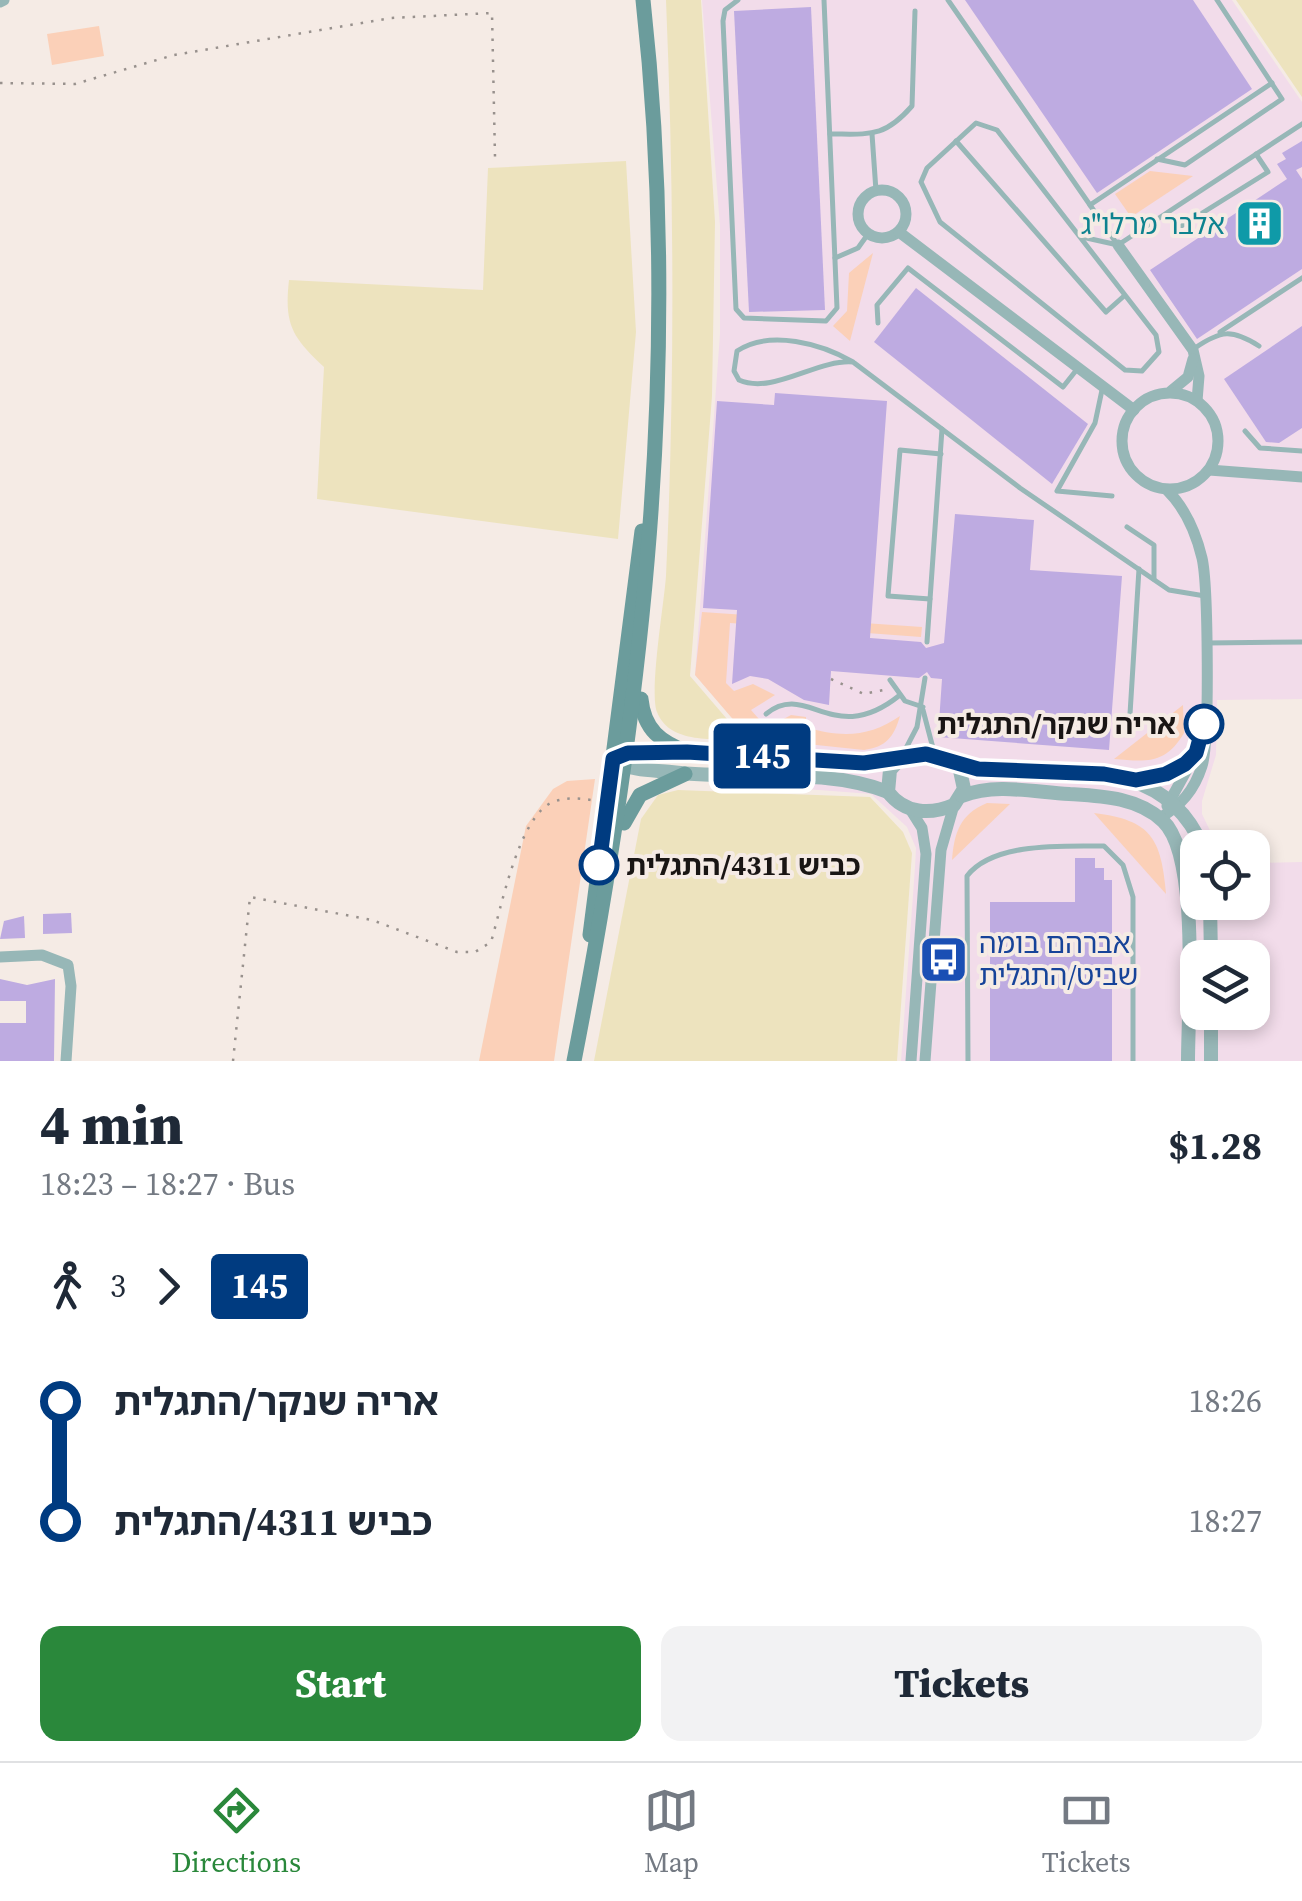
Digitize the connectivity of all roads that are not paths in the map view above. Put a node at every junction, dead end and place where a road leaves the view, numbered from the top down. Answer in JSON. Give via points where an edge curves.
{"nodes":[{"id":1,"x":643,"y":0,"type":"edge"},
{"id":2,"x":738,"y":0,"type":"edge"},
{"id":3,"x":824,"y":0,"type":"edge"},
{"id":4,"x":948,"y":0,"type":"edge"},
{"id":5,"x":1216,"y":0,"type":"edge"},
{"id":6,"x":916,"y":11,"type":"dead end"},
{"id":7,"x":1272,"y":83,"type":"junction"},
{"id":8,"x":1302,"y":124,"type":"edge"},
{"id":9,"x":830,"y":134,"type":"junction"},
{"id":10,"x":872,"y":134,"type":"junction"},
{"id":11,"x":956,"y":141,"type":"junction"},
{"id":12,"x":1256,"y":154,"type":"junction"},
{"id":13,"x":1158,"y":159,"type":"junction"},
{"id":14,"x":876,"y":191,"type":"junction"},
{"id":15,"x":1090,"y":205,"type":"junction"},
{"id":16,"x":1175,"y":230,"type":"dead end"},
{"id":17,"x":899,"y":232,"type":"junction"},
{"id":18,"x":868,"y":234,"type":"junction"},
{"id":19,"x":1079,"y":236,"type":"junction"},
{"id":20,"x":1118,"y":245,"type":"junction"},
{"id":21,"x":835,"y":258,"type":"junction"},
{"id":22,"x":1302,"y":278,"type":"edge"},
{"id":23,"x":1125,"y":295,"type":"junction"},
{"id":24,"x":878,"y":322,"type":"dead end"},
{"id":25,"x":1220,"y":332,"type":"junction"},
{"id":26,"x":1259,"y":346,"type":"dead end"},
{"id":27,"x":1193,"y":350,"type":"junction"},
{"id":28,"x":853,"y":362,"type":"junction"},
{"id":29,"x":1078,"y":368,"type":"junction"},
{"id":30,"x":658,"y":373,"type":"junction"},
{"id":31,"x":1103,"y":387,"type":"junction"},
{"id":32,"x":1166,"y":393,"type":"junction"},
{"id":33,"x":1197,"y":401,"type":"junction"},
{"id":34,"x":1134,"y":410,"type":"junction"},
{"id":35,"x":942,"y":429,"type":"junction"},
{"id":36,"x":1244,"y":432,"type":"dead end"},
{"id":37,"x":1218,"y":442,"type":"junction"},
{"id":38,"x":1302,"y":451,"type":"edge"},
{"id":39,"x":940,"y":454,"type":"junction"},
{"id":40,"x":1209,"y":470,"type":"junction"},
{"id":41,"x":1240,"y":473,"type":"junction"},
{"id":42,"x":1302,"y":477,"type":"edge"},
{"id":43,"x":1190,"y":485,"type":"junction"},
{"id":44,"x":1167,"y":490,"type":"junction"},
{"id":45,"x":1112,"y":496,"type":"dead end"},
{"id":46,"x":1186,"y":516,"type":"junction"},
{"id":47,"x":1128,"y":528,"type":"dead end"},
{"id":48,"x":1138,"y":569,"type":"junction"},
{"id":49,"x":1154,"y":579,"type":"junction"},
{"id":50,"x":1205,"y":596,"type":"junction"},
{"id":51,"x":930,"y":599,"type":"junction"},
{"id":52,"x":927,"y":642,"type":"dead end"},
{"id":53,"x":1302,"y":642,"type":"edge"},
{"id":54,"x":1204,"y":643,"type":"junction"},
{"id":55,"x":638,"y":677,"type":"junction"},
{"id":56,"x":925,"y":678,"type":"dead end"},
{"id":57,"x":890,"y":680,"type":"dead end"},
{"id":58,"x":900,"y":696,"type":"junction"},
{"id":59,"x":923,"y":708,"type":"junction"},
{"id":60,"x":766,"y":714,"type":"dead end"},
{"id":61,"x":1204,"y":724,"type":"junction"},
{"id":62,"x":1129,"y":730,"type":"dead end"},
{"id":63,"x":687,"y":752,"type":"junction"},
{"id":64,"x":1196,"y":753,"type":"junction"},
{"id":65,"x":935,"y":755,"type":"junction"},
{"id":66,"x":900,"y":759,"type":"junction"},
{"id":67,"x":623,"y":760,"type":"junction"},
{"id":68,"x":959,"y":766,"type":"junction"},
{"id":69,"x":686,"y":774,"type":"junction"},
{"id":70,"x":1136,"y":780,"type":"junction"},
{"id":71,"x":888,"y":792,"type":"junction"},
{"id":72,"x":958,"y":800,"type":"junction"},
{"id":73,"x":1176,"y":802,"type":"junction"},
{"id":74,"x":910,"y":809,"type":"junction"},
{"id":75,"x":1160,"y":818,"type":"junction"},
{"id":76,"x":1192,"y":830,"type":"edge"},
{"id":77,"x":616,"y":845,"type":"junction"},
{"id":78,"x":0,"y":957,"type":"edge"},
{"id":79,"x":1211,"y":1030,"type":"edge"},
{"id":80,"x":66,"y":1061,"type":"edge"},
{"id":81,"x":574,"y":1061,"type":"edge"},
{"id":82,"x":911,"y":1061,"type":"edge"},
{"id":83,"x":925,"y":1061,"type":"edge"},
{"id":84,"x":968,"y":1061,"type":"edge"},
{"id":85,"x":1133,"y":1061,"type":"edge"},
{"id":86,"x":1188,"y":1061,"type":"edge"},
{"id":87,"x":1211,"y":1061,"type":"edge"}],
"edges":[{"from":1,"to":30,"type":"main road","via":[[658,205]]},
{"from":2,"to":21,"type":"lane","via":[[723,21],[738,316],[826,321],[837,308]]},
{"from":3,"to":9,"type":"lane"},
{"from":4,"to":15,"type":"lane"},
{"from":5,"to":7,"type":"lane"},
{"from":6,"to":10,"type":"lane","via":[[912,106],[895,126]]},
{"from":7,"to":13,"type":"lane"},
{"from":7,"to":13,"type":"lane","via":[[1282,99],[1185,165]]},
{"from":8,"to":12,"type":"lane"},
{"from":9,"to":10,"type":"lane"},
{"from":9,"to":21,"type":"lane"},
{"from":10,"to":14,"type":"lane"},
{"from":11,"to":19,"type":"lane","via":[[976,122],[997,130]]},
{"from":11,"to":23,"type":"lane","via":[[1106,312]]},
{"from":11,"to":23,"type":"lane","via":[[927,168],[922,182],[940,222],[1124,370],[1142,372],[1156,359],[1160,343]]},
{"from":12,"to":16,"type":"lane","via":[[1268,172]]},
{"from":12,"to":20,"type":"lane"},
{"from":13,"to":15,"type":"lane"},
{"from":14,"to":17,"type":"street","via":[[892,192],[904,204]]},
{"from":14,"to":18,"type":"street","via":[[860,206],[859,222]]},
{"from":15,"to":20,"type":"lane"},
{"from":17,"to":18,"type":"street"},
{"from":17,"to":29,"type":"street"},
{"from":18,"to":21,"type":"lane","via":[[858,248]]},
{"from":19,"to":20,"type":"lane"},
{"from":19,"to":23,"type":"lane"},
{"from":20,"to":27,"type":"street"},
{"from":22,"to":25,"type":"lane"},
{"from":24,"to":29,"type":"lane","via":[[876,305],[908,268],[1063,387]]},
{"from":25,"to":26,"type":"lane"},
{"from":25,"to":27,"type":"lane"},
{"from":27,"to":32,"type":"street","via":[[1188,377]]},
{"from":27,"to":33,"type":"street"},
{"from":28,"to":28,"type":"lane","via":[[816,345],[758,340],[738,350],[734,371],[756,385],[833,360]]},
{"from":28,"to":35,"type":"lane"},
{"from":29,"to":31,"type":"street"},
{"from":30,"to":55,"type":"main road"},
{"from":30,"to":67,"type":"main road"},
{"from":31,"to":34,"type":"street"},
{"from":31,"to":45,"type":"lane","via":[[1095,423],[1057,491]]},
{"from":32,"to":33,"type":"street"},
{"from":32,"to":34,"type":"street"},
{"from":33,"to":37,"type":"street"},
{"from":34,"to":44,"type":"street","via":[[1124,426],[1124,455],[1140,479]]},
{"from":35,"to":39,"type":"lane"},
{"from":35,"to":48,"type":"lane"},
{"from":36,"to":38,"type":"lane","via":[[1260,448]]},
{"from":37,"to":40,"type":"street"},
{"from":37,"to":41,"type":"street"},
{"from":39,"to":51,"type":"lane"},
{"from":39,"to":51,"type":"lane","via":[[900,450],[888,596]]},
{"from":40,"to":41,"type":"street"},
{"from":40,"to":43,"type":"street"},
{"from":41,"to":42,"type":"street"},
{"from":43,"to":44,"type":"street"},
{"from":43,"to":46,"type":"street"},
{"from":44,"to":46,"type":"street"},
{"from":46,"to":50,"type":"street","via":[[1201,555]]},
{"from":47,"to":49,"type":"lane","via":[[1154,545]]},
{"from":48,"to":49,"type":"lane"},
{"from":48,"to":62,"type":"lane"},
{"from":49,"to":50,"type":"lane","via":[[1180,594]]},
{"from":50,"to":54,"type":"street"},
{"from":51,"to":52,"type":"lane"},
{"from":53,"to":54,"type":"lane"},
{"from":54,"to":61,"type":"street"},
{"from":55,"to":63,"type":"main road","via":[[651,730]]},
{"from":55,"to":67,"type":"main road"},
{"from":56,"to":59,"type":"lane"},
{"from":57,"to":58,"type":"lane"},
{"from":58,"to":59,"type":"lane"},
{"from":58,"to":60,"type":"lane","via":[[863,718],[840,718],[796,703]]},
{"from":59,"to":65,"type":"lane"},
{"from":59,"to":66,"type":"lane"},
{"from":61,"to":64,"type":"street"},
{"from":61,"to":73,"type":"street","via":[[1202,768]]},
{"from":63,"to":66,"type":"street","via":[[864,763]]},
{"from":63,"to":67,"type":"street"},
{"from":64,"to":70,"type":"street","via":[[1176,770]]},
{"from":64,"to":73,"type":"street"},
{"from":65,"to":66,"type":"street"},
{"from":65,"to":68,"type":"street"},
{"from":66,"to":71,"type":"street","via":[[886,777]]},
{"from":67,"to":69,"type":"street"},
{"from":67,"to":77,"type":"main road"},
{"from":67,"to":81,"type":"main road","via":[[607,802]]},
{"from":68,"to":70,"type":"street"},
{"from":68,"to":72,"type":"street","via":[[964,780]]},
{"from":69,"to":71,"type":"street","via":[[847,780]]},
{"from":69,"to":77,"type":"main road","via":[[640,795]]},
{"from":70,"to":73,"type":"street"},
{"from":71,"to":74,"type":"street"},
{"from":72,"to":74,"type":"street","via":[[934,811]]},
{"from":72,"to":75,"type":"street","via":[[994,789],[1100,796]]},
{"from":72,"to":83,"type":"street","via":[[942,850]]},
{"from":73,"to":75,"type":"street"},
{"from":73,"to":76,"type":"street"},
{"from":74,"to":82,"type":"street","via":[[926,854]]},
{"from":75,"to":86,"type":"street","via":[[1174,835],[1186,880]]},
{"from":77,"to":81,"type":"main road"},
{"from":78,"to":80,"type":"street","via":[[42,955],[68,965]]},
{"from":79,"to":87,"type":"street"},
{"from":84,"to":85,"type":"lane","via":[[967,876],[994,855],[1020,849],[1104,846],[1123,864],[1132,897]]}]}
